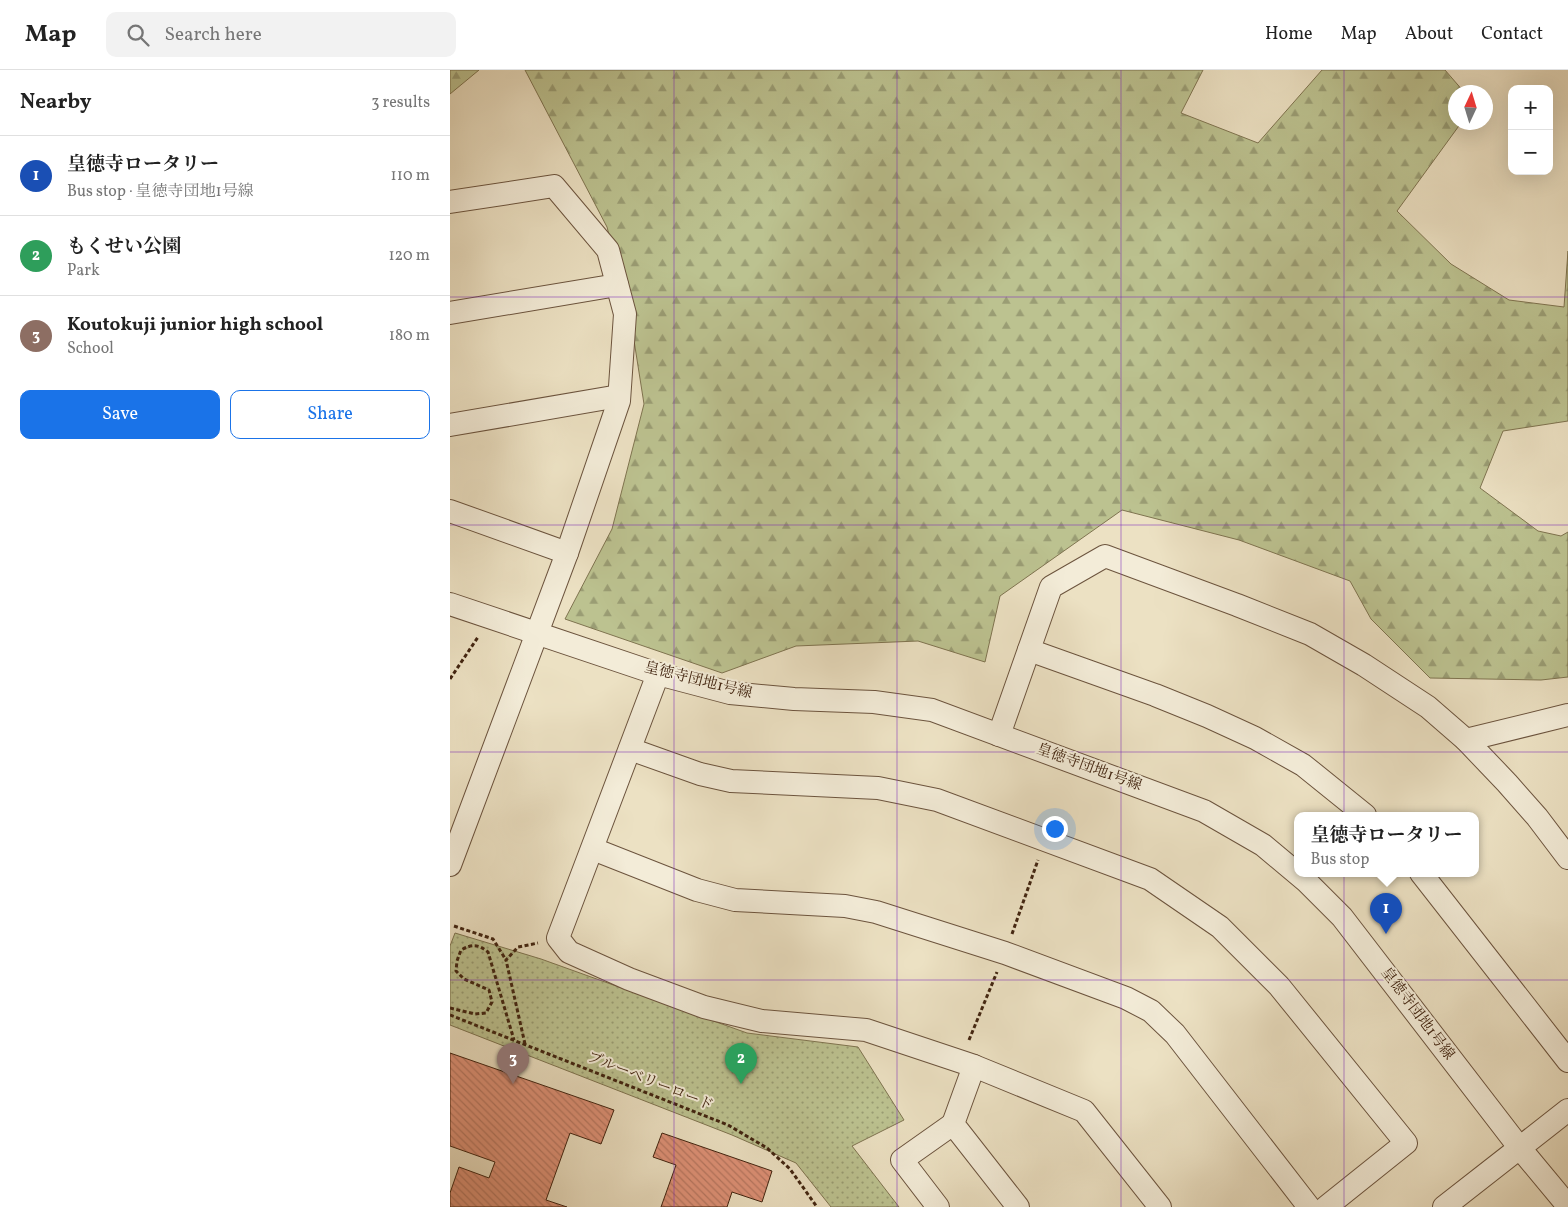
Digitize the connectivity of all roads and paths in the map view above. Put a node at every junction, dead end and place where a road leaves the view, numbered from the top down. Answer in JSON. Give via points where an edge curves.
{"nodes":[{"id":1,"x":450,"y":202,"type":"edge"},
{"id":2,"x":617,"y":285,"type":"junction"},
{"id":3,"x":450,"y":313,"type":"edge"},
{"id":4,"x":619,"y":396,"type":"junction"},
{"id":5,"x":450,"y":425,"type":"edge"},
{"id":6,"x":450,"y":511,"type":"edge"},
{"id":7,"x":567,"y":552,"type":"junction"},
{"id":8,"x":450,"y":604,"type":"edge"},
{"id":9,"x":537,"y":633,"type":"junction"},
{"id":10,"x":479,"y":636,"type":"dead end"},
{"id":11,"x":1029,"y":650,"type":"junction"},
{"id":12,"x":658,"y":674,"type":"junction"},
{"id":13,"x":450,"y":679,"type":"edge"},
{"id":14,"x":1568,"y":716,"type":"edge"},
{"id":15,"x":999,"y":735,"type":"junction"},
{"id":16,"x":1466,"y":740,"type":"junction"},
{"id":17,"x":630,"y":749,"type":"junction"},
{"id":18,"x":1361,"y":812,"type":"edge"},
{"id":19,"x":1045,"y":840,"type":"junction"},
{"id":20,"x":593,"y":849,"type":"junction"},
{"id":21,"x":1568,"y":858,"type":"edge"},
{"id":22,"x":450,"y":865,"type":"edge"},
{"id":23,"x":1294,"y":871,"type":"edge"},
{"id":24,"x":1301,"y":877,"type":"edge"},
{"id":25,"x":1423,"y":877,"type":"edge"},
{"id":26,"x":454,"y":926,"type":"dead end"},
{"id":27,"x":558,"y":938,"type":"junction"},
{"id":28,"x":1005,"y":952,"type":"junction"},
{"id":29,"x":506,"y":960,"type":"junction"},
{"id":30,"x":450,"y":1008,"type":"edge"},
{"id":31,"x":450,"y":1015,"type":"edge"},
{"id":32,"x":514,"y":1040,"type":"junction"},
{"id":33,"x":525,"y":1044,"type":"junction"},
{"id":34,"x":1568,"y":1061,"type":"edge"},
{"id":35,"x":967,"y":1063,"type":"junction"},
{"id":36,"x":1568,"y":1110,"type":"edge"},
{"id":37,"x":953,"y":1124,"type":"junction"},
{"id":38,"x":1519,"y":1147,"type":"junction"},
{"id":39,"x":1453,"y":1204,"type":"edge"},
{"id":40,"x":1568,"y":1206,"type":"edge"},
{"id":41,"x":817,"y":1207,"type":"edge"},
{"id":42,"x":938,"y":1207,"type":"edge"},
{"id":43,"x":1018,"y":1207,"type":"edge"},
{"id":44,"x":1160,"y":1207,"type":"edge"},
{"id":45,"x":1309,"y":1207,"type":"edge"},
{"id":46,"x":1326,"y":1207,"type":"edge"}],
"edges":[{"from":1,"to":2,"type":"street","via":[[554,186],[608,250]]},
{"from":2,"to":3,"type":"street"},
{"from":2,"to":4,"type":"street","via":[[625,314]]},
{"from":4,"to":5,"type":"street"},
{"from":4,"to":7,"type":"street"},
{"from":6,"to":7,"type":"street"},
{"from":7,"to":9,"type":"street"},
{"from":8,"to":9,"type":"street","name":"皇徳寺団地1号線"},
{"from":9,"to":12,"type":"street","name":"皇徳寺団地1号線"},
{"from":9,"to":22,"type":"street"},
{"from":10,"to":13,"type":"path"},
{"from":11,"to":15,"type":"street"},
{"from":11,"to":16,"type":"street","via":[[1051,588],[1105,556],[1310,634],[1428,706]]},
{"from":11,"to":18,"type":"street","via":[[1155,695],[1254,738],[1303,765]]},
{"from":12,"to":15,"type":"street","name":"皇徳寺団地1号線","via":[[730,693],[874,702],[932,710]]},
{"from":12,"to":17,"type":"street"},
{"from":14,"to":16,"type":"street"},
{"from":15,"to":23,"type":"street","name":"皇徳寺団地1号線","via":[[1204,811],[1263,845]]},
{"from":16,"to":21,"type":"street","via":[[1537,817]]},
{"from":17,"to":19,"type":"street","via":[[700,774],[731,781],[878,788],[937,800]]},
{"from":17,"to":20,"type":"street"},
{"from":19,"to":28,"type":"path"},
{"from":19,"to":46,"type":"street","via":[[1150,879],[1220,927],[1279,986],[1406,1143]]},
{"from":20,"to":27,"type":"street"},
{"from":20,"to":28,"type":"street","via":[[697,890],[735,900],[845,906],[876,912]]},
{"from":24,"to":38,"type":"street","name":"皇徳寺団地1号線","via":[[1342,917]]},
{"from":25,"to":34,"type":"street"},
{"from":26,"to":29,"type":"path","via":[[493,940]]},
{"from":27,"to":29,"type":"path","via":[[518,948]]},
{"from":27,"to":35,"type":"street","via":[[569,952],[704,1007],[762,1021],[866,1030]]},
{"from":28,"to":35,"type":"path"},
{"from":28,"to":45,"type":"street","via":[[1126,998],[1151,1011],[1175,1034]]},
{"from":29,"to":33,"type":"path"},
{"from":30,"to":32,"type":"path","via":[[475,1014],[486,1013],[492,1002],[489,990],[456,971],[461,950],[481,946],[488,952]]},
{"from":31,"to":32,"type":"path","name":"ブルーベリーロード"},
{"from":32,"to":33,"type":"path","name":"ブルーベリーロード"},
{"from":33,"to":41,"type":"path","name":"ブルーベリーロード","via":[[728,1125],[768,1148],[790,1170]]},
{"from":35,"to":37,"type":"street"},
{"from":35,"to":44,"type":"street","via":[[1084,1111]]},
{"from":36,"to":38,"type":"street"},
{"from":37,"to":42,"type":"street","via":[[902,1160]]},
{"from":37,"to":43,"type":"street"},
{"from":38,"to":39,"type":"street"},
{"from":38,"to":40,"type":"street","name":"皇徳寺団地1号線"}]}
